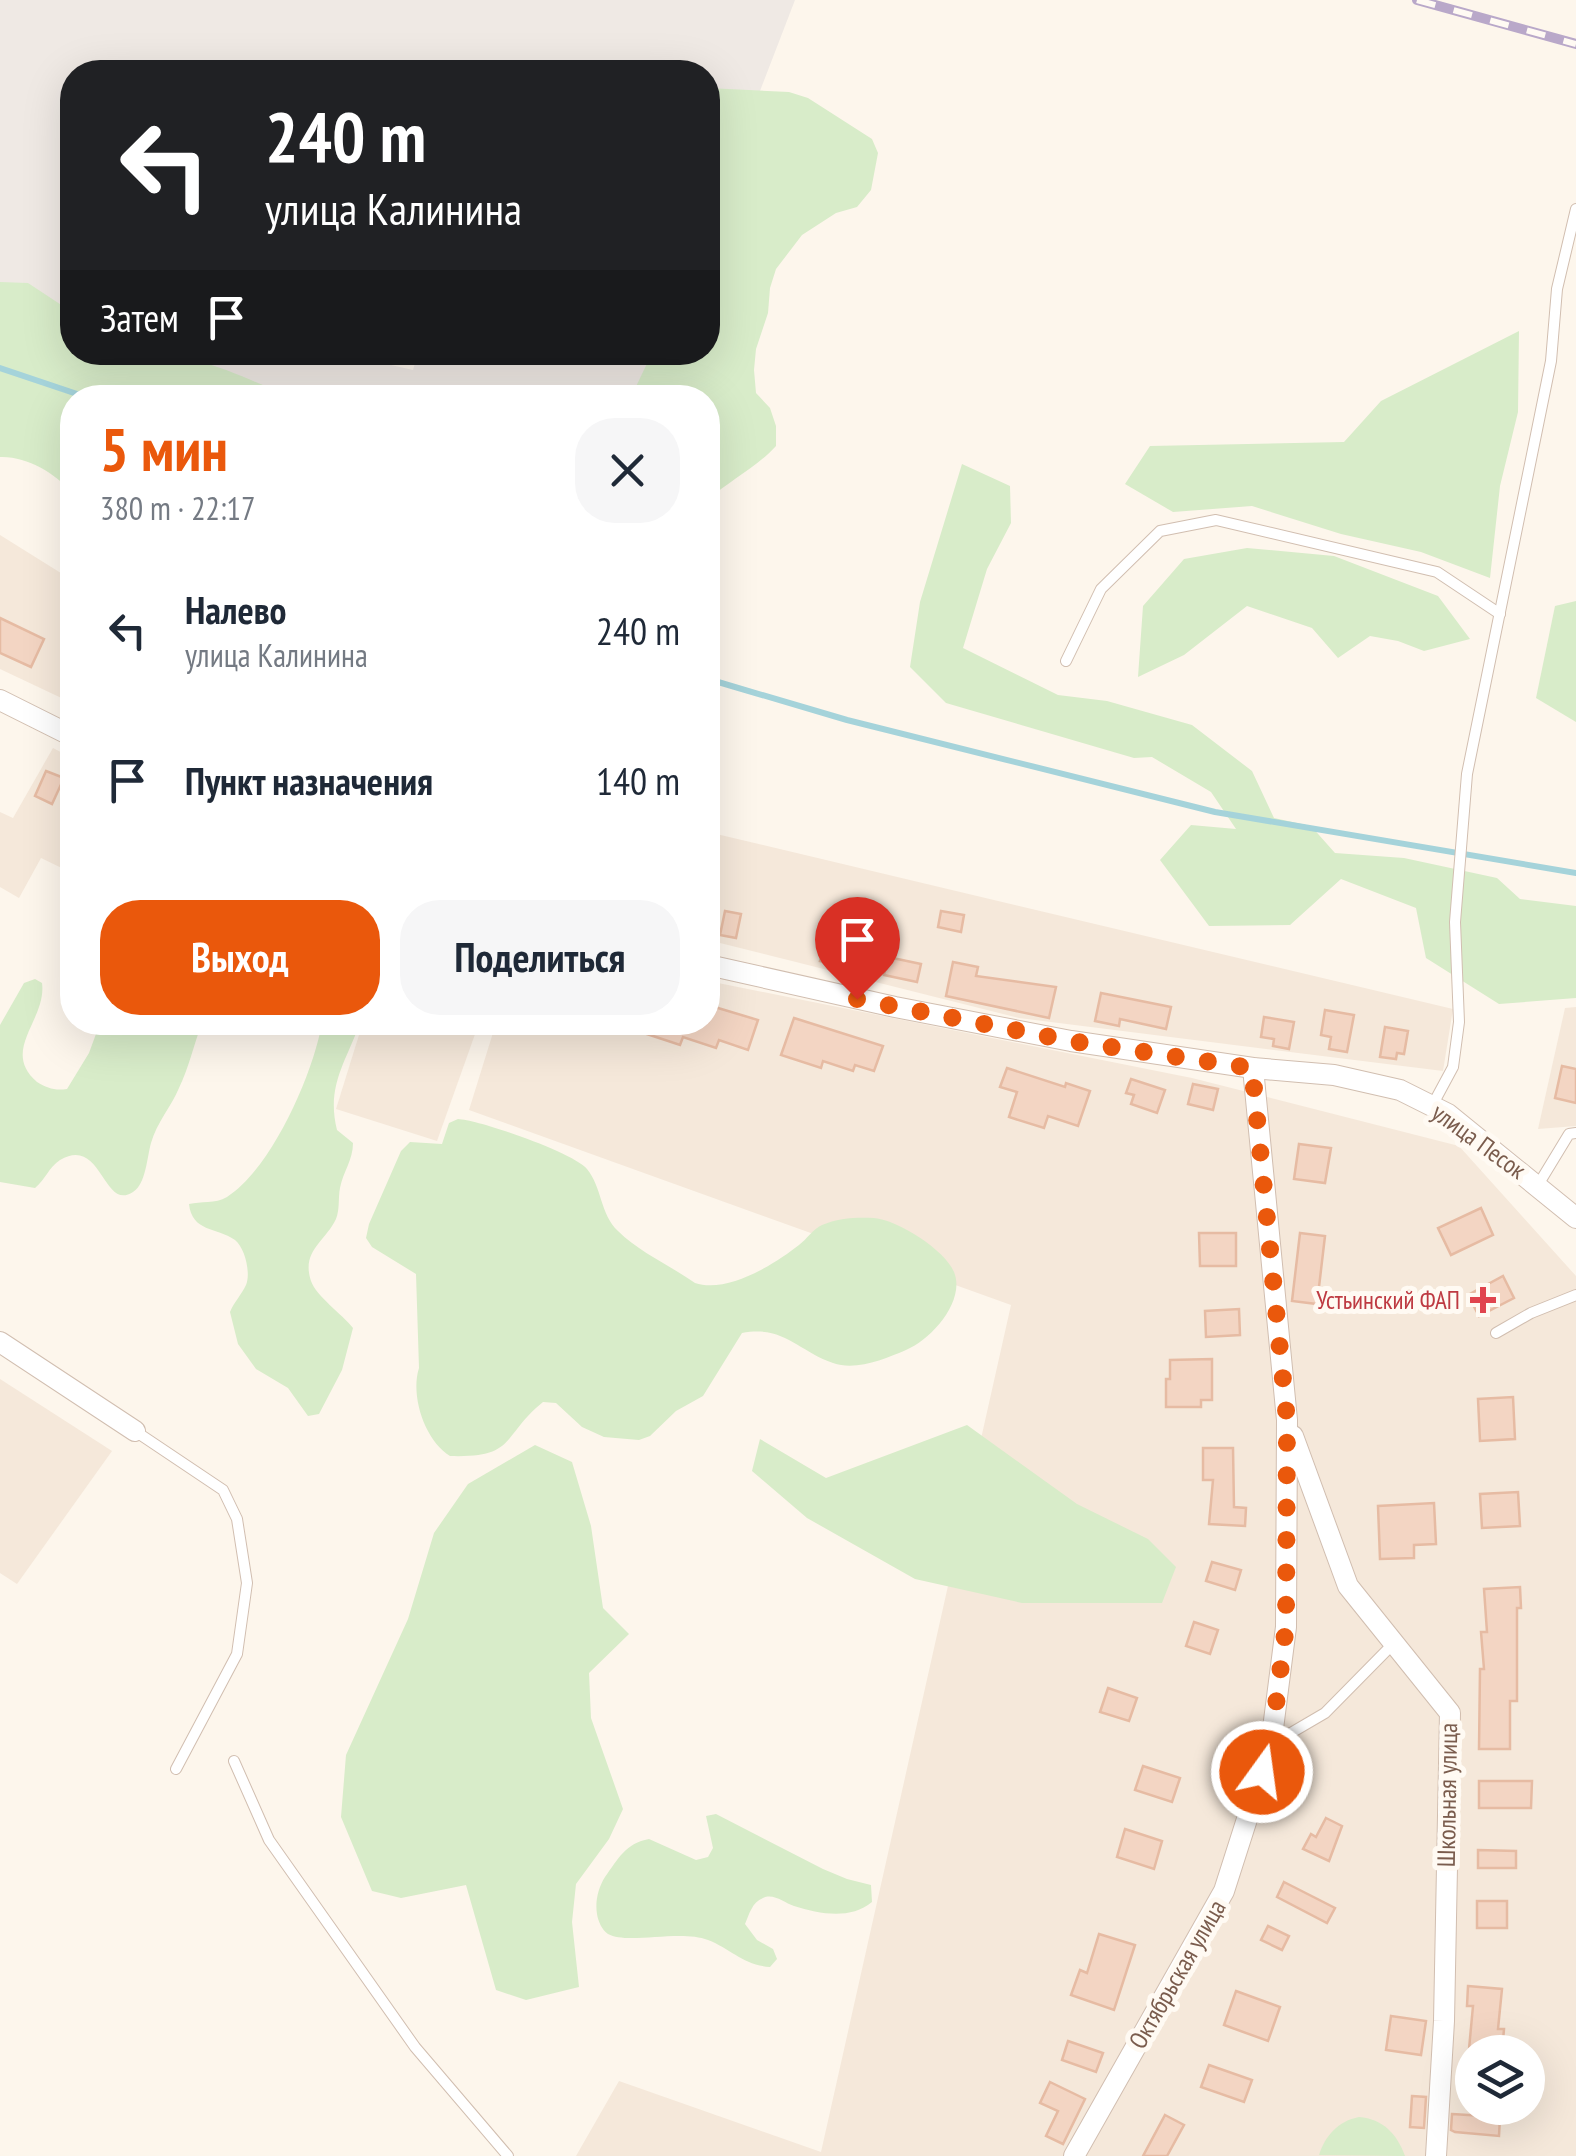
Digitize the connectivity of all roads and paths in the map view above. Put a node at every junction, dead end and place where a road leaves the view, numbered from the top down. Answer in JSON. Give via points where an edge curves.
{"nodes":[{"id":1,"x":1576,"y":209,"type":"edge"},
{"id":2,"x":1500,"y":614,"type":"junction"},
{"id":3,"x":1066,"y":661,"type":"dead end"},
{"id":4,"x":0,"y":700,"type":"edge"},
{"id":5,"x":60,"y":730,"type":"edge"},
{"id":6,"x":720,"y":968,"type":"edge"},
{"id":7,"x":1252,"y":1068,"type":"junction"},
{"id":8,"x":1432,"y":1106,"type":"junction"},
{"id":9,"x":1576,"y":1134,"type":"edge"},
{"id":10,"x":1538,"y":1185,"type":"junction"},
{"id":11,"x":1576,"y":1218,"type":"edge"},
{"id":12,"x":1576,"y":1294,"type":"edge"},
{"id":13,"x":1496,"y":1333,"type":"dead end"},
{"id":14,"x":0,"y":1342,"type":"edge"},
{"id":15,"x":1287,"y":1420,"type":"junction"},
{"id":16,"x":135,"y":1432,"type":"joint"},
{"id":17,"x":1393,"y":1644,"type":"junction"},
{"id":18,"x":1271,"y":1744,"type":"junction"},
{"id":19,"x":234,"y":1761,"type":"dead end"},
{"id":20,"x":176,"y":1768,"type":"dead end"},
{"id":21,"x":508,"y":2156,"type":"edge"},
{"id":22,"x":1074,"y":2156,"type":"edge"},
{"id":23,"x":1436,"y":2156,"type":"edge"}],
"edges":[{"from":1,"to":2,"type":"lane"},
{"from":2,"to":3,"type":"lane","via":[[1437,572],[1216,520],[1160,531],[1101,589]]},
{"from":2,"to":8,"type":"lane","via":[[1467,774],[1455,922],[1459,1022],[1452,1067]]},
{"from":4,"to":5,"type":"street"},
{"from":6,"to":7,"type":"street","name":"улица Песок","via":[[1071,1041]]},
{"from":7,"to":8,"type":"street","name":"улица Песок","via":[[1334,1075],[1400,1090]]},
{"from":7,"to":15,"type":"street","name":"Октябрьская улица"},
{"from":8,"to":10,"type":"street","name":"улица Песок"},
{"from":9,"to":10,"type":"lane","via":[[1569,1134]]},
{"from":10,"to":11,"type":"street","name":"улица Песок"},
{"from":12,"to":13,"type":"lane"},
{"from":14,"to":16,"type":"street"},
{"from":15,"to":17,"type":"street","name":"Школьная улица","via":[[1348,1586]]},
{"from":15,"to":18,"type":"street","name":"Октябрьская улица","via":[[1286,1626]]},
{"from":16,"to":20,"type":"lane","via":[[223,1490],[237,1519],[247,1584],[237,1654]]},
{"from":17,"to":18,"type":"lane","via":[[1325,1713]]},
{"from":17,"to":23,"type":"street","name":"Школьная улица","via":[[1450,1712]]},
{"from":18,"to":22,"type":"street","name":"Октябрьская улица","via":[[1224,1891]]},
{"from":19,"to":21,"type":"lane","via":[[269,1840],[416,2047]]}]}
